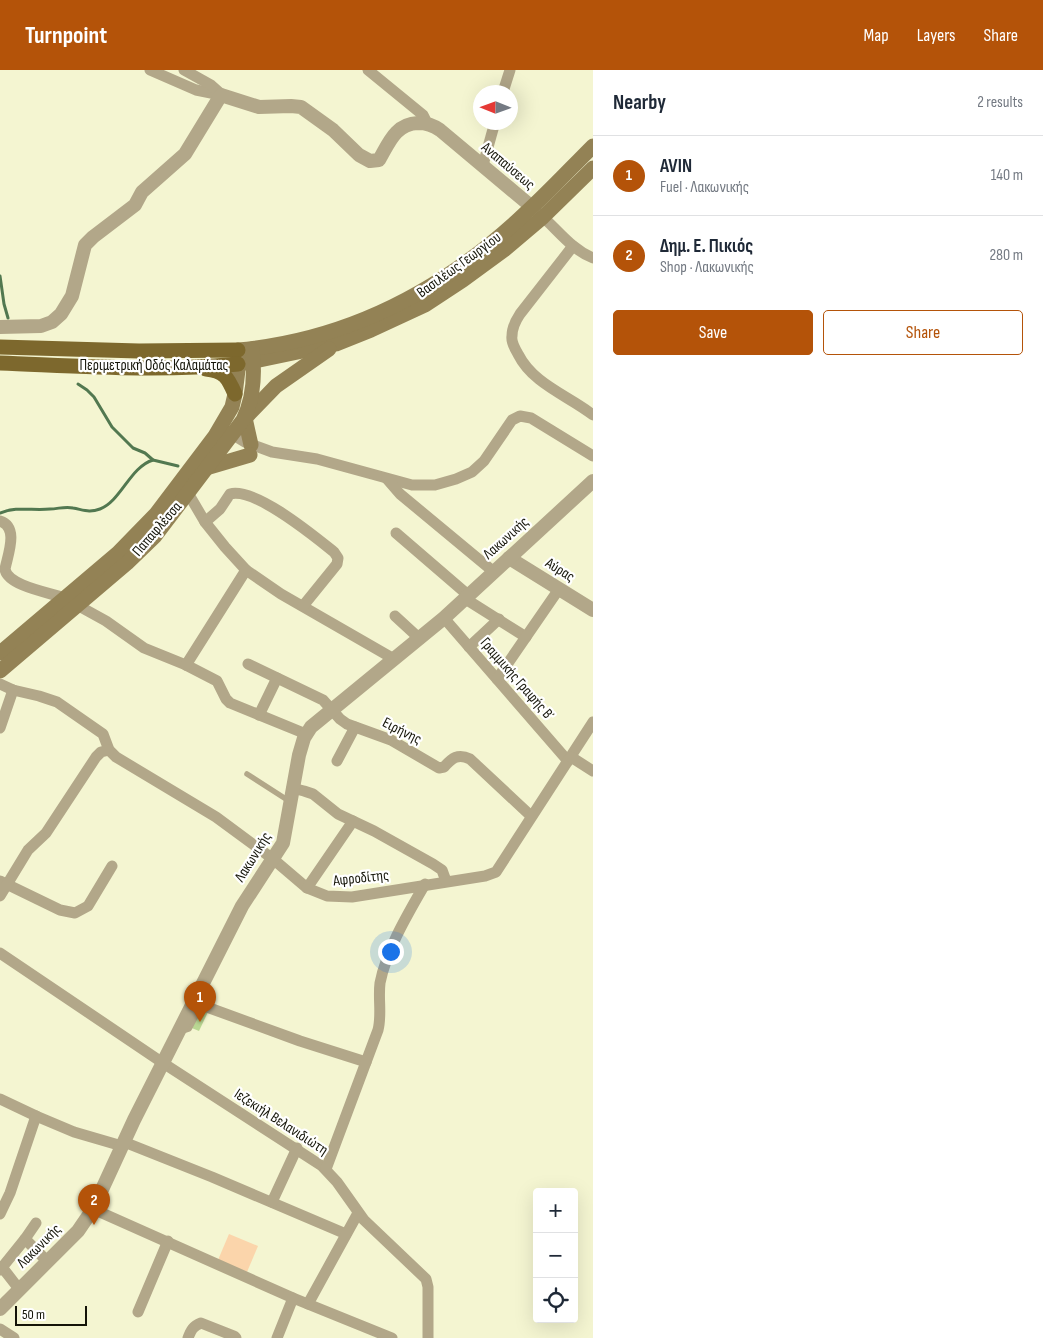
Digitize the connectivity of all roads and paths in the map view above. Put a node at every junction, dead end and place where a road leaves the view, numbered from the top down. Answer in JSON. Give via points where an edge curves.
{"nodes":[{"id":1,"x":150,"y":70,"type":"edge"},
{"id":2,"x":184,"y":70,"type":"edge"},
{"id":3,"x":368,"y":70,"type":"edge"},
{"id":4,"x":510,"y":70,"type":"edge"},
{"id":5,"x":505,"y":85,"type":"edge"},
{"id":6,"x":221,"y":95,"type":"junction"},
{"id":7,"x":427,"y":123,"type":"junction"},
{"id":8,"x":493,"y":130,"type":"edge"},
{"id":9,"x":593,"y":146,"type":"edge"},
{"id":10,"x":483,"y":165,"type":"junction"},
{"id":11,"x":593,"y":168,"type":"edge"},
{"id":12,"x":538,"y":212,"type":"junction"},
{"id":13,"x":573,"y":246,"type":"junction"},
{"id":14,"x":593,"y":258,"type":"edge"},
{"id":15,"x":0,"y":327,"type":"edge"},
{"id":16,"x":336,"y":344,"type":"junction"},
{"id":17,"x":0,"y":347,"type":"edge"},
{"id":18,"x":245,"y":356,"type":"junction"},
{"id":19,"x":0,"y":363,"type":"edge"},
{"id":20,"x":195,"y":367,"type":"junction"},
{"id":21,"x":236,"y":394,"type":"junction"},
{"id":22,"x":593,"y":415,"type":"edge"},
{"id":23,"x":244,"y":419,"type":"junction"},
{"id":24,"x":223,"y":435,"type":"junction"},
{"id":25,"x":251,"y":450,"type":"junction"},
{"id":26,"x":593,"y":456,"type":"edge"},
{"id":27,"x":206,"y":468,"type":"junction"},
{"id":28,"x":386,"y":479,"type":"junction"},
{"id":29,"x":593,"y":481,"type":"edge"},
{"id":30,"x":188,"y":493,"type":"junction"},
{"id":31,"x":0,"y":521,"type":"edge"},
{"id":32,"x":204,"y":522,"type":"junction"},
{"id":33,"x":396,"y":533,"type":"dead end"},
{"id":34,"x":509,"y":558,"type":"junction"},
{"id":35,"x":246,"y":570,"type":"junction"},
{"id":36,"x":494,"y":572,"type":"junction"},
{"id":37,"x":559,"y":589,"type":"junction"},
{"id":38,"x":466,"y":596,"type":"junction"},
{"id":39,"x":71,"y":601,"type":"junction"},
{"id":40,"x":303,"y":606,"type":"junction"},
{"id":41,"x":593,"y":609,"type":"edge"},
{"id":42,"x":395,"y":616,"type":"dead end"},
{"id":43,"x":444,"y":618,"type":"junction"},
{"id":44,"x":499,"y":619,"type":"junction"},
{"id":45,"x":526,"y":637,"type":"junction"},
{"id":46,"x":420,"y":639,"type":"junction"},
{"id":47,"x":469,"y":647,"type":"junction"},
{"id":48,"x":0,"y":653,"type":"edge"},
{"id":49,"x":394,"y":659,"type":"junction"},
{"id":50,"x":248,"y":664,"type":"dead end"},
{"id":51,"x":186,"y":665,"type":"junction"},
{"id":52,"x":0,"y":671,"type":"edge"},
{"id":53,"x":277,"y":678,"type":"junction"},
{"id":54,"x":497,"y":679,"type":"junction"},
{"id":55,"x":0,"y":684,"type":"edge"},
{"id":56,"x":13,"y":690,"type":"junction"},
{"id":57,"x":332,"y":710,"type":"junction"},
{"id":58,"x":258,"y":715,"type":"junction"},
{"id":59,"x":593,"y":722,"type":"edge"},
{"id":60,"x":355,"y":727,"type":"junction"},
{"id":61,"x":0,"y":728,"type":"edge"},
{"id":62,"x":306,"y":734,"type":"junction"},
{"id":63,"x":109,"y":750,"type":"junction"},
{"id":64,"x":570,"y":759,"type":"junction"},
{"id":65,"x":337,"y":761,"type":"dead end"},
{"id":66,"x":593,"y":771,"type":"edge"},
{"id":67,"x":247,"y":774,"type":"dead end"},
{"id":68,"x":291,"y":795,"type":"junction"},
{"id":69,"x":531,"y":816,"type":"junction"},
{"id":70,"x":353,"y":821,"type":"junction"},
{"id":71,"x":273,"y":859,"type":"junction"},
{"id":72,"x":112,"y":866,"type":"dead end"},
{"id":73,"x":446,"y":881,"type":"junction"},
{"id":74,"x":4,"y":883,"type":"edge"},
{"id":75,"x":425,"y":884,"type":"junction"},
{"id":76,"x":307,"y":888,"type":"junction"},
{"id":77,"x":0,"y":896,"type":"edge"},
{"id":78,"x":0,"y":953,"type":"edge"},
{"id":79,"x":193,"y":1003,"type":"junction"},
{"id":80,"x":366,"y":1062,"type":"junction"},
{"id":81,"x":163,"y":1063,"type":"junction"},
{"id":82,"x":0,"y":1098,"type":"edge"},
{"id":83,"x":36,"y":1116,"type":"junction"},
{"id":84,"x":122,"y":1144,"type":"junction"},
{"id":85,"x":297,"y":1148,"type":"junction"},
{"id":86,"x":326,"y":1169,"type":"junction"},
{"id":87,"x":272,"y":1202,"type":"junction"},
{"id":88,"x":93,"y":1209,"type":"junction"},
{"id":89,"x":358,"y":1213,"type":"junction"},
{"id":90,"x":0,"y":1214,"type":"edge"},
{"id":91,"x":36,"y":1223,"type":"dead end"},
{"id":92,"x":346,"y":1234,"type":"junction"},
{"id":93,"x":25,"y":1239,"type":"junction"},
{"id":94,"x":168,"y":1241,"type":"junction"},
{"id":95,"x":47,"y":1261,"type":"junction"},
{"id":96,"x":1,"y":1268,"type":"edge"},
{"id":97,"x":19,"y":1289,"type":"junction"},
{"id":98,"x":293,"y":1298,"type":"junction"},
{"id":99,"x":308,"y":1304,"type":"junction"},
{"id":100,"x":0,"y":1309,"type":"edge"},
{"id":101,"x":138,"y":1312,"type":"dead end"},
{"id":102,"x":0,"y":1329,"type":"edge"},
{"id":103,"x":14,"y":1338,"type":"edge"},
{"id":104,"x":188,"y":1338,"type":"edge"},
{"id":105,"x":236,"y":1338,"type":"edge"},
{"id":106,"x":277,"y":1338,"type":"edge"},
{"id":107,"x":392,"y":1338,"type":"edge"},
{"id":108,"x":428,"y":1338,"type":"edge"}],
"edges":[{"from":1,"to":6,"type":"street","via":[[196,90]]},
{"from":2,"to":6,"type":"street"},
{"from":3,"to":7,"type":"street"},
{"from":4,"to":5,"type":"street"},
{"from":6,"to":7,"type":"street","via":[[255,106],[301,107],[370,161],[378,160],[398,130],[411,124]]},
{"from":6,"to":15,"type":"street","via":[[185,154],[142,192],[135,205],[84,245],[72,296],[61,314],[41,326]]},
{"from":7,"to":10,"type":"street","name":"Αναπαύσεως"},
{"from":8,"to":10,"type":"street"},
{"from":9,"to":12,"type":"main road","name":"Βασιλέως Γεωργίου"},
{"from":10,"to":12,"type":"street","name":"Αναπαύσεως"},
{"from":11,"to":12,"type":"main road","name":"Βασιλέως Γεωργίου"},
{"from":12,"to":13,"type":"street","name":"Αναπαύσεως"},
{"from":12,"to":16,"type":"main road","name":"Βασιλέως Γεωργίου","via":[[498,255],[440,296],[408,314]]},
{"from":12,"to":18,"type":"main road","name":"Βασιλέως Γεωργίου","via":[[408,300],[332,332]]},
{"from":13,"to":14,"type":"street","name":"Αναπαύσεως"},
{"from":13,"to":22,"type":"street","via":[[520,314],[511,336],[523,364],[534,376]]},
{"from":16,"to":18,"type":"main road","name":"Περιμετρική Οδός Καλαμάτας"},
{"from":16,"to":23,"type":"main road","via":[[276,386]]},
{"from":17,"to":18,"type":"main road","name":"Περιμετρική Οδός Καλαμάτας"},
{"from":18,"to":20,"type":"main road","name":"Περιμετρική Οδός Καλαμάτας"},
{"from":18,"to":21,"type":"main road","name":"Παπαφλέσσα"},
{"from":18,"to":23,"type":"main road","name":"Παπαφλέσσα","via":[[251,398]]},
{"from":19,"to":20,"type":"main road","name":"Περιμετρική Οδός Καλαμάτας"},
{"from":20,"to":21,"type":"main road","via":[[222,373]]},
{"from":21,"to":24,"type":"main road","name":"Παπαφλέσσα"},
{"from":23,"to":24,"type":"main road","name":"Παπαφλέσσα"},
{"from":23,"to":25,"type":"main road"},
{"from":24,"to":25,"type":"street"},
{"from":24,"to":27,"type":"main road","name":"Παπαφλέσσα"},
{"from":24,"to":39,"type":"main road","name":"Παπαφλέσσα","via":[[145,526]]},
{"from":25,"to":27,"type":"main road"},
{"from":25,"to":28,"type":"street","via":[[317,459]]},
{"from":26,"to":28,"type":"street","via":[[531,418],[520,416],[512,420],[484,461],[464,476],[435,485],[412,485]]},
{"from":27,"to":30,"type":"main road","name":"Παπαφλέσσα"},
{"from":28,"to":36,"type":"street"},
{"from":29,"to":34,"type":"street","name":"Λακωνικής"},
{"from":30,"to":32,"type":"street"},
{"from":30,"to":39,"type":"main road","name":"Παπαφλέσσα","via":[[127,563]]},
{"from":31,"to":39,"type":"street","via":[[6,523],[11,534],[5,574],[19,584]]},
{"from":32,"to":35,"type":"street"},
{"from":32,"to":40,"type":"street","via":[[220,509],[230,494],[239,493],[279,510],[334,552],[337,564]]},
{"from":33,"to":38,"type":"street"},
{"from":34,"to":36,"type":"street","name":"Λακωνικής"},
{"from":34,"to":37,"type":"street","name":"Αύρας"},
{"from":35,"to":40,"type":"street"},
{"from":35,"to":51,"type":"street"},
{"from":36,"to":38,"type":"street","name":"Λακωνικής"},
{"from":37,"to":41,"type":"street","name":"Αύρας"},
{"from":37,"to":45,"type":"street"},
{"from":38,"to":43,"type":"street","name":"Λακωνικής"},
{"from":38,"to":44,"type":"street"},
{"from":39,"to":48,"type":"main road","name":"Παπαφλέσσα"},
{"from":39,"to":51,"type":"street","via":[[144,648]]},
{"from":39,"to":52,"type":"main road","name":"Παπαφλέσσα"},
{"from":40,"to":49,"type":"street"},
{"from":42,"to":46,"type":"street"},
{"from":43,"to":46,"type":"street","name":"Λακωνικής"},
{"from":43,"to":47,"type":"street","name":"Γραμμικής Γραφής Β΄"},
{"from":44,"to":45,"type":"street"},
{"from":44,"to":47,"type":"street"},
{"from":45,"to":54,"type":"street"},
{"from":46,"to":49,"type":"street","name":"Λακωνικής"},
{"from":47,"to":54,"type":"street","name":"Γραμμικής Γραφής Β΄"},
{"from":49,"to":57,"type":"street","name":"Λακωνικής"},
{"from":50,"to":53,"type":"street","name":"Ειρήνης"},
{"from":51,"to":58,"type":"street","via":[[219,682],[230,703]]},
{"from":53,"to":57,"type":"street","name":"Ειρήνης","via":[[321,699]]},
{"from":53,"to":58,"type":"street"},
{"from":54,"to":64,"type":"street","name":"Γραμμικής Γραφής Β΄"},
{"from":55,"to":56,"type":"street","name":"Αφροδίτης"},
{"from":56,"to":61,"type":"street"},
{"from":56,"to":63,"type":"street","name":"Αφροδίτης","via":[[56,702],[103,734]]},
{"from":57,"to":60,"type":"street","name":"Ειρήνης","via":[[342,721]]},
{"from":57,"to":62,"type":"street","name":"Λακωνικής"},
{"from":58,"to":62,"type":"street"},
{"from":59,"to":64,"type":"street","name":"Αφροδίτης"},
{"from":60,"to":65,"type":"street"},
{"from":60,"to":69,"type":"street","name":"Ειρήνης","via":[[391,740],[439,768],[456,756],[470,758]]},
{"from":62,"to":68,"type":"street","name":"Λακωνικής"},
{"from":63,"to":71,"type":"street","name":"Αφροδίτης","via":[[124,763],[216,817]]},
{"from":63,"to":74,"type":"street","via":[[96,757],[46,833],[28,850]]},
{"from":64,"to":66,"type":"street","name":"Γραμμικής Γραφής Β΄"},
{"from":64,"to":69,"type":"street","name":"Αφροδίτης"},
{"from":67,"to":68,"type":"lane"},
{"from":68,"to":70,"type":"street","via":[[313,794],[338,814]]},
{"from":68,"to":71,"type":"street","name":"Λακωνικής","via":[[285,840]]},
{"from":69,"to":73,"type":"street","name":"Αφροδίτης","via":[[496,872]]},
{"from":70,"to":73,"type":"street","via":[[438,868]]},
{"from":70,"to":76,"type":"street"},
{"from":71,"to":76,"type":"street","name":"Αφροδίτης"},
{"from":71,"to":79,"type":"street","name":"Λακωνικής","via":[[242,906]]},
{"from":72,"to":74,"type":"street","via":[[88,906],[75,913],[60,910]]},
{"from":73,"to":75,"type":"street","name":"Αφροδίτης"},
{"from":74,"to":77,"type":"street"},
{"from":75,"to":76,"type":"street","name":"Αφροδίτης","via":[[346,898],[327,896]]},
{"from":75,"to":80,"type":"street","via":[[404,922],[383,972],[379,1028]]},
{"from":78,"to":81,"type":"street","name":"Ιεζεκιήλ Βελανιδιώτη"},
{"from":79,"to":80,"type":"street"},
{"from":79,"to":81,"type":"street","name":"Λακωνικής"},
{"from":80,"to":86,"type":"street"},
{"from":81,"to":84,"type":"street","name":"Λακωνικής"},
{"from":81,"to":85,"type":"street","name":"Ιεζεκιήλ Βελανιδιώτη"},
{"from":82,"to":83,"type":"street"},
{"from":83,"to":84,"type":"street","via":[[74,1132]]},
{"from":83,"to":90,"type":"street"},
{"from":84,"to":87,"type":"street","via":[[212,1176]]},
{"from":84,"to":88,"type":"street","name":"Λακωνικής"},
{"from":85,"to":86,"type":"street","name":"Ιεζεκιήλ Βελανιδιώτη"},
{"from":85,"to":87,"type":"street"},
{"from":86,"to":89,"type":"street","name":"Ιεζεκιήλ Βελανιδιώτη"},
{"from":87,"to":92,"type":"street"},
{"from":88,"to":94,"type":"street"},
{"from":88,"to":95,"type":"street","name":"Λακωνικής","via":[[78,1231]]},
{"from":89,"to":92,"type":"street"},
{"from":89,"to":108,"type":"street","name":"Ιεζεκιήλ Βελανιδιώτη","via":[[423,1275],[428,1287]]},
{"from":91,"to":93,"type":"street"},
{"from":92,"to":99,"type":"street"},
{"from":93,"to":95,"type":"street"},
{"from":93,"to":96,"type":"street"},
{"from":94,"to":98,"type":"street"},
{"from":94,"to":101,"type":"street"},
{"from":95,"to":97,"type":"street","name":"Λακωνικής"},
{"from":96,"to":97,"type":"street"},
{"from":97,"to":100,"type":"street","name":"Λακωνικής"},
{"from":98,"to":99,"type":"street"},
{"from":98,"to":106,"type":"street"},
{"from":99,"to":107,"type":"street"},
{"from":102,"to":103,"type":"street"},
{"from":104,"to":105,"type":"street","via":[[192,1329],[201,1323]]}]}
